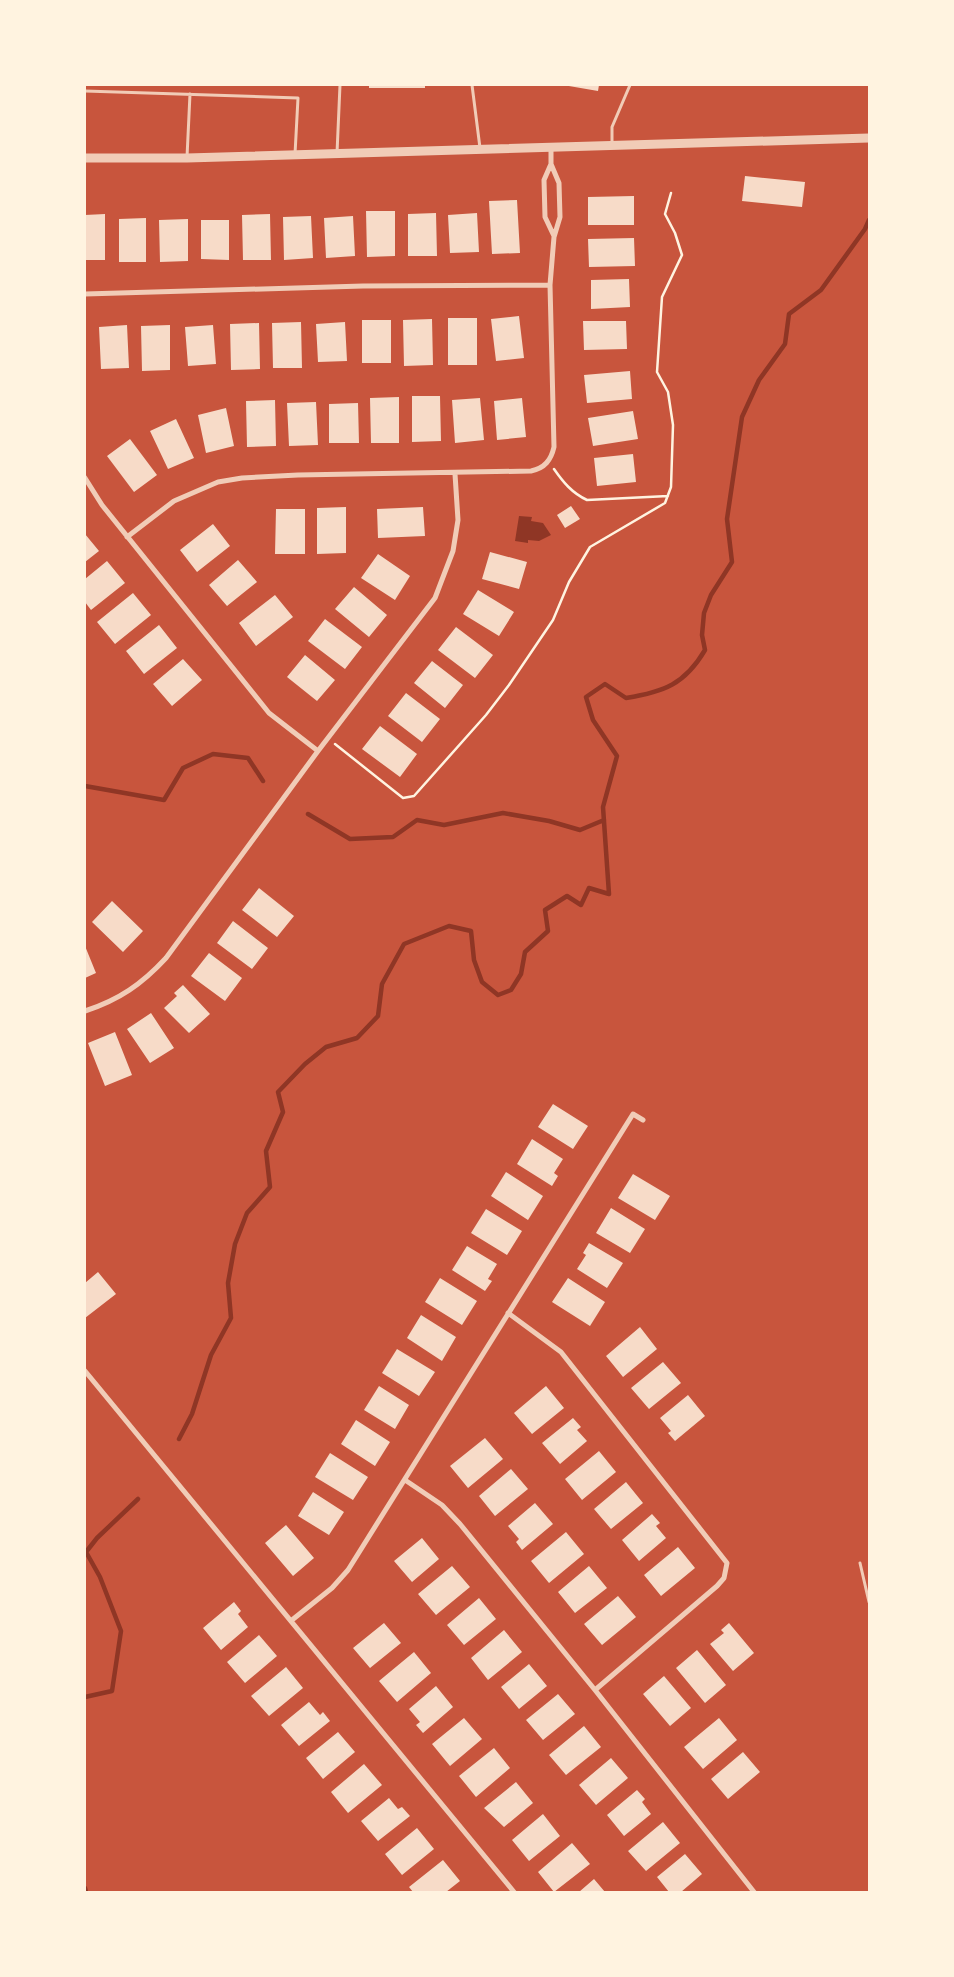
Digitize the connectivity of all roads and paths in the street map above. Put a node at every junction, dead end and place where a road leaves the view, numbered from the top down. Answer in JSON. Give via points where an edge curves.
{"nodes":[{"id":1,"x":340,"y":85,"type":"edge"},
{"id":2,"x":472,"y":85,"type":"edge"},
{"id":3,"x":630,"y":85,"type":"edge"},
{"id":4,"x":85,"y":91,"type":"edge"},
{"id":5,"x":190,"y":94,"type":"junction"},
{"id":6,"x":869,"y":138,"type":"edge"},
{"id":7,"x":612,"y":144,"type":"junction"},
{"id":8,"x":551,"y":146,"type":"junction"},
{"id":9,"x":480,"y":148,"type":"junction"},
{"id":10,"x":337,"y":153,"type":"junction"},
{"id":11,"x":295,"y":155,"type":"junction"},
{"id":12,"x":85,"y":158,"type":"edge"},
{"id":13,"x":187,"y":158,"type":"junction"},
{"id":14,"x":551,"y":164,"type":"junction"},
{"id":15,"x":670,"y":193,"type":"dead end"},
{"id":16,"x":554,"y":237,"type":"junction"},
{"id":17,"x":550,"y":285,"type":"junction"},
{"id":18,"x":85,"y":294,"type":"edge"},
{"id":19,"x":549,"y":461,"type":"junction"},
{"id":20,"x":455,"y":474,"type":"junction"},
{"id":21,"x":85,"y":478,"type":"edge"},
{"id":22,"x":668,"y":496,"type":"junction"},
{"id":23,"x":127,"y":537,"type":"junction"},
{"id":24,"x":328,"y":738,"type":"junction"},
{"id":25,"x":318,"y":751,"type":"junction"},
{"id":26,"x":85,"y":1011,"type":"edge"},
{"id":27,"x":643,"y":1120,"type":"dead end"},
{"id":28,"x":508,"y":1312,"type":"junction"},
{"id":29,"x":85,"y":1371,"type":"edge"},
{"id":30,"x":405,"y":1480,"type":"junction"},
{"id":31,"x":860,"y":1563,"type":"dead end"},
{"id":32,"x":869,"y":1602,"type":"edge"},
{"id":33,"x":292,"y":1620,"type":"junction"},
{"id":34,"x":595,"y":1690,"type":"junction"},
{"id":35,"x":514,"y":1892,"type":"edge"},
{"id":36,"x":754,"y":1892,"type":"edge"}],
"edges":[{"from":1,"to":10,"type":"lane"},
{"from":2,"to":9,"type":"lane"},
{"from":3,"to":7,"type":"lane","via":[[612,126]]},
{"from":4,"to":5,"type":"lane"},
{"from":5,"to":11,"type":"lane","via":[[298,98]]},
{"from":5,"to":13,"type":"lane"},
{"from":6,"to":7,"type":"street"},
{"from":7,"to":8,"type":"street"},
{"from":8,"to":9,"type":"street"},
{"from":8,"to":14,"type":"street"},
{"from":9,"to":10,"type":"street"},
{"from":10,"to":11,"type":"street"},
{"from":11,"to":13,"type":"street"},
{"from":12,"to":13,"type":"street"},
{"from":14,"to":16,"type":"street","via":[[560,183],[560,217]]},
{"from":14,"to":16,"type":"street","via":[[544,180],[545,217]]},
{"from":15,"to":22,"type":"path","via":[[665,214],[682,255],[662,297],[657,372],[668,392],[673,425],[672,487]]},
{"from":16,"to":17,"type":"street"},
{"from":17,"to":18,"type":"street","via":[[363,286]]},
{"from":17,"to":19,"type":"street","via":[[555,433]]},
{"from":19,"to":20,"type":"street","via":[[544,467],[531,471]]},
{"from":19,"to":22,"type":"path","via":[[562,481],[587,500]]},
{"from":20,"to":23,"type":"street","via":[[298,475],[218,482],[174,501]]},
{"from":20,"to":24,"type":"street","via":[[458,520],[454,551],[435,598]]},
{"from":21,"to":23,"type":"street"},
{"from":22,"to":24,"type":"path","via":[[665,503],[590,547],[552,620],[509,685],[411,798],[403,798]]},
{"from":23,"to":25,"type":"street","via":[[269,712]]},
{"from":24,"to":25,"type":"street"},
{"from":25,"to":26,"type":"street","via":[[166,958],[125,995]]},
{"from":27,"to":28,"type":"street","via":[[633,1114]]},
{"from":28,"to":30,"type":"street"},
{"from":28,"to":34,"type":"street","via":[[561,1352],[727,1563],[724,1578],[717,1586]]},
{"from":29,"to":33,"type":"street"},
{"from":30,"to":33,"type":"street","via":[[348,1570],[332,1588]]},
{"from":30,"to":34,"type":"street","via":[[442,1505],[460,1524]]},
{"from":31,"to":32,"type":"lane"},
{"from":33,"to":35,"type":"street"},
{"from":34,"to":36,"type":"street"}]}
